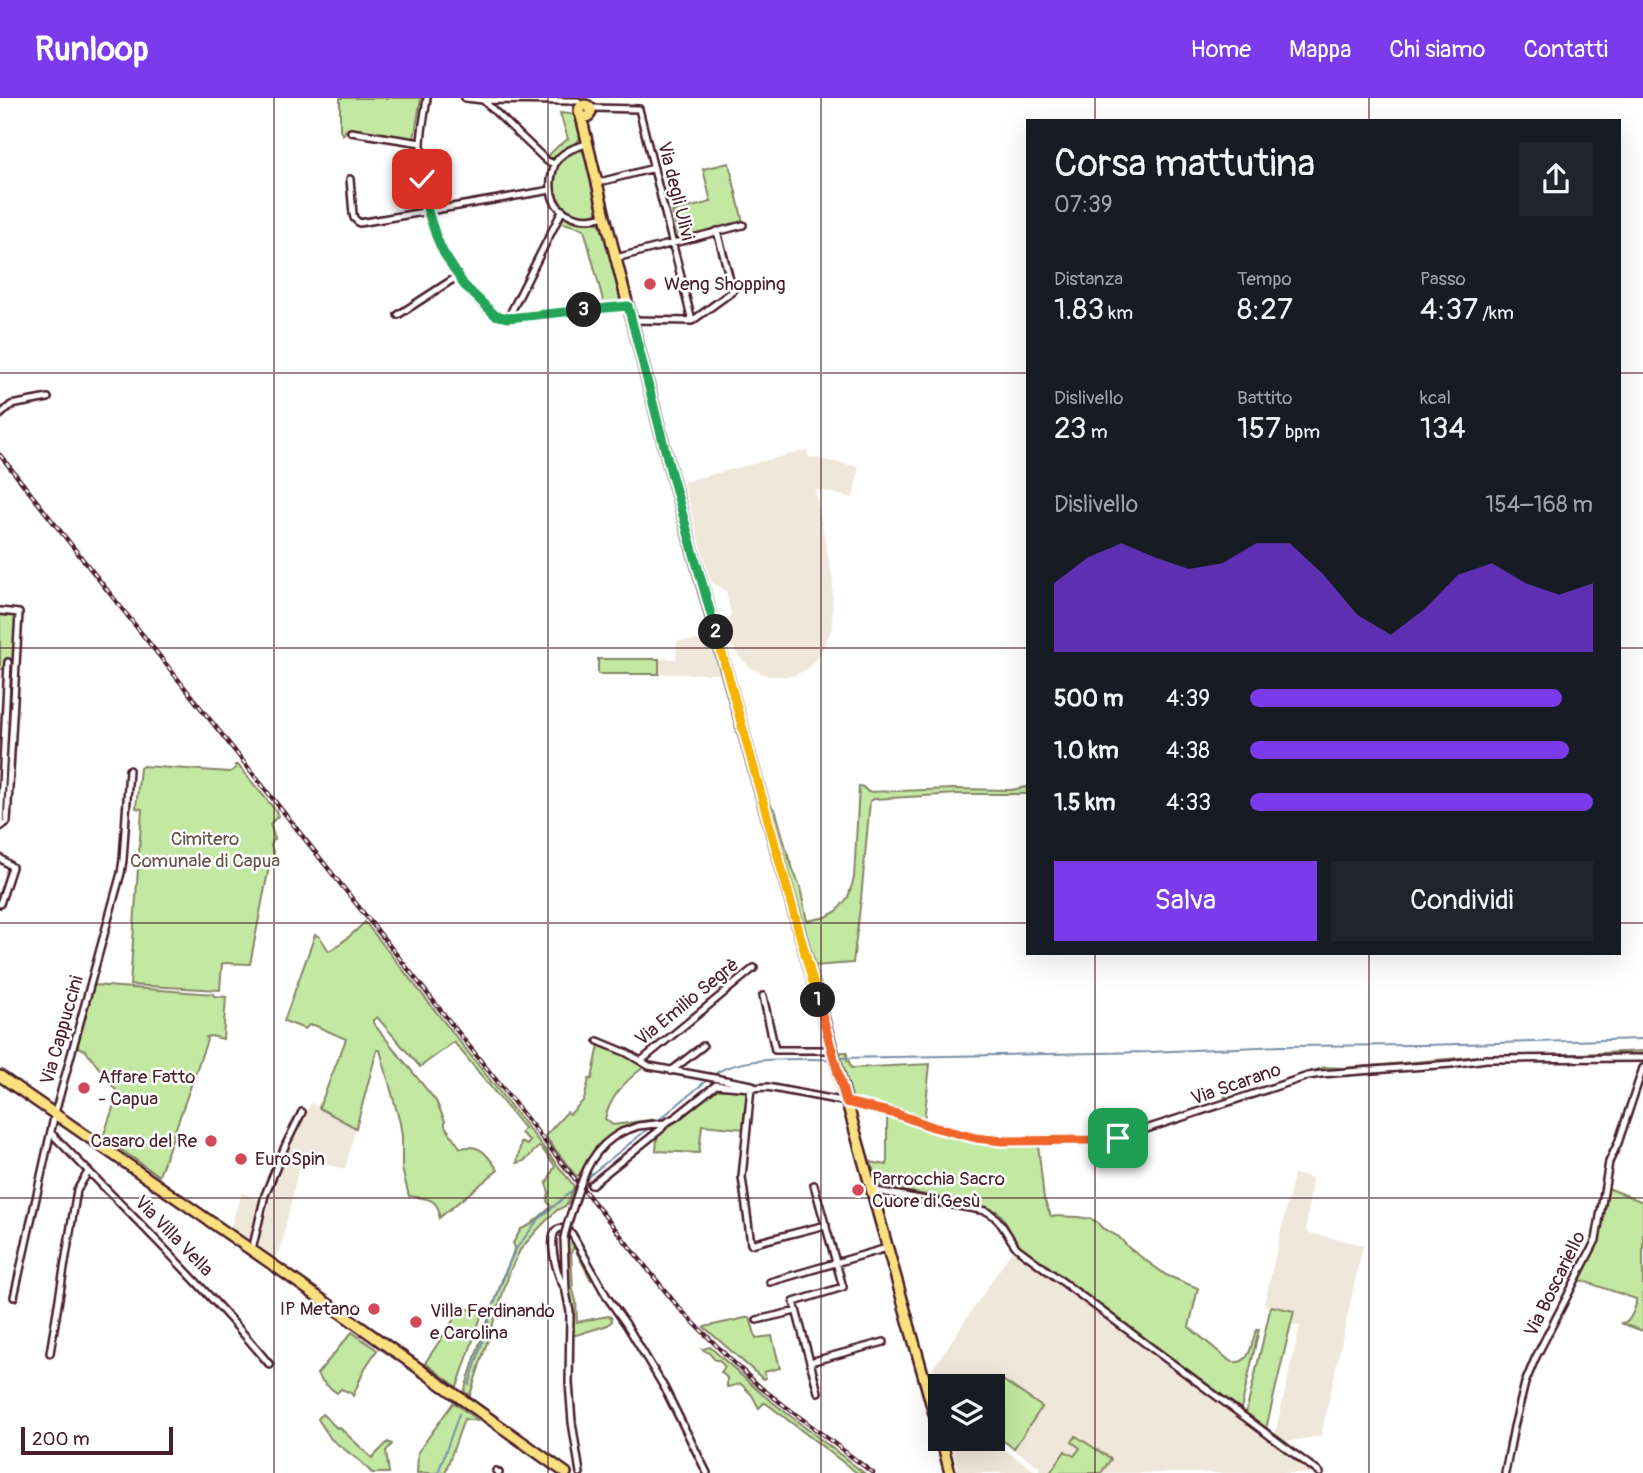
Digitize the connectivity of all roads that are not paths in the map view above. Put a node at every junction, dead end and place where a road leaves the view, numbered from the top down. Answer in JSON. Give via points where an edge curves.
{"nodes":[{"id":1,"x":428,"y":98,"type":"edge"},
{"id":2,"x":465,"y":98,"type":"edge"},
{"id":3,"x":486,"y":99,"type":"edge"},
{"id":4,"x":584,"y":107,"type":"edge"},
{"id":5,"x":351,"y":132,"type":"dead end"},
{"id":6,"x":587,"y":141,"type":"junction"},
{"id":7,"x":421,"y":143,"type":"junction"},
{"id":8,"x":555,"y":164,"type":"junction"},
{"id":9,"x":654,"y":168,"type":"junction"},
{"id":10,"x":350,"y":179,"type":"dead end"},
{"id":11,"x":596,"y":183,"type":"junction"},
{"id":12,"x":551,"y":190,"type":"junction"},
{"id":13,"x":562,"y":211,"type":"junction"},
{"id":14,"x":428,"y":212,"type":"junction"},
{"id":15,"x":605,"y":216,"type":"junction"},
{"id":16,"x":743,"y":225,"type":"dead end"},
{"id":17,"x":717,"y":231,"type":"junction"},
{"id":18,"x":673,"y":242,"type":"junction"},
{"id":19,"x":615,"y":258,"type":"junction"},
{"id":20,"x":458,"y":276,"type":"junction"},
{"id":21,"x":628,"y":306,"type":"junction"},
{"id":22,"x":398,"y":315,"type":"dead end"},
{"id":23,"x":508,"y":318,"type":"junction"},
{"id":24,"x":632,"y":320,"type":"junction"},
{"id":25,"x":692,"y":321,"type":"junction"},
{"id":26,"x":48,"y":398,"type":"dead end"},
{"id":27,"x":0,"y":415,"type":"edge"},
{"id":28,"x":0,"y":611,"type":"edge"},
{"id":29,"x":8,"y":662,"type":"dead end"},
{"id":30,"x":129,"y":770,"type":"dead end"},
{"id":31,"x":0,"y":827,"type":"edge"},
{"id":32,"x":0,"y":858,"type":"edge"},
{"id":33,"x":0,"y":904,"type":"edge"},
{"id":34,"x":754,"y":968,"type":"dead end"},
{"id":35,"x":763,"y":996,"type":"dead end"},
{"id":36,"x":598,"y":1041,"type":"dead end"},
{"id":37,"x":703,"y":1046,"type":"dead end"},
{"id":38,"x":832,"y":1050,"type":"junction"},
{"id":39,"x":1643,"y":1058,"type":"edge"},
{"id":40,"x":641,"y":1061,"type":"junction"},
{"id":41,"x":1643,"y":1068,"type":"edge"},
{"id":42,"x":671,"y":1071,"type":"junction"},
{"id":43,"x":0,"y":1076,"type":"edge"},
{"id":44,"x":767,"y":1087,"type":"junction"},
{"id":45,"x":751,"y":1088,"type":"junction"},
{"id":46,"x":846,"y":1102,"type":"junction"},
{"id":47,"x":55,"y":1112,"type":"junction"},
{"id":48,"x":302,"y":1112,"type":"dead end"},
{"id":49,"x":665,"y":1123,"type":"junction"},
{"id":50,"x":51,"y":1133,"type":"junction"},
{"id":51,"x":89,"y":1172,"type":"junction"},
{"id":52,"x":591,"y":1185,"type":"dead end"},
{"id":53,"x":814,"y":1185,"type":"dead end"},
{"id":54,"x":871,"y":1190,"type":"junction"},
{"id":55,"x":826,"y":1225,"type":"junction"},
{"id":56,"x":887,"y":1248,"type":"junction"},
{"id":57,"x":252,"y":1250,"type":"junction"},
{"id":58,"x":837,"y":1263,"type":"junction"},
{"id":59,"x":770,"y":1282,"type":"dead end"},
{"id":60,"x":566,"y":1289,"type":"junction"},
{"id":61,"x":13,"y":1297,"type":"dead end"},
{"id":62,"x":796,"y":1311,"type":"junction"},
{"id":63,"x":757,"y":1320,"type":"dead end"},
{"id":64,"x":884,"y":1342,"type":"dead end"},
{"id":65,"x":50,"y":1353,"type":"dead end"},
{"id":66,"x":810,"y":1362,"type":"junction"},
{"id":67,"x":270,"y":1365,"type":"dead end"},
{"id":68,"x":818,"y":1392,"type":"dead end"},
{"id":69,"x":928,"y":1394,"type":"edge"},
{"id":70,"x":944,"y":1451,"type":"edge"},
{"id":71,"x":566,"y":1473,"type":"edge"},
{"id":72,"x":580,"y":1473,"type":"edge"},
{"id":73,"x":707,"y":1473,"type":"edge"},
{"id":74,"x":950,"y":1473,"type":"edge"},
{"id":75,"x":1320,"y":1473,"type":"edge"},
{"id":76,"x":1505,"y":1473,"type":"edge"}],
"edges":[{"from":1,"to":7,"type":"street"},
{"from":2,"to":3,"type":"street"},
{"from":3,"to":4,"type":"street"},
{"from":3,"to":8,"type":"street"},
{"from":4,"to":6,"type":"main road"},
{"from":4,"to":9,"type":"street","name":"Via degli Ulivi","via":[[639,109]]},
{"from":5,"to":7,"type":"street"},
{"from":6,"to":8,"type":"street"},
{"from":6,"to":11,"type":"main road"},
{"from":7,"to":14,"type":"street"},
{"from":8,"to":12,"type":"street"},
{"from":9,"to":11,"type":"street"},
{"from":9,"to":18,"type":"street","name":"Via degli Ulivi"},
{"from":10,"to":14,"type":"street","via":[[354,218],[359,223]]},
{"from":11,"to":15,"type":"main road"},
{"from":12,"to":13,"type":"street"},
{"from":12,"to":14,"type":"street"},
{"from":13,"to":15,"type":"street","via":[[586,219]]},
{"from":13,"to":23,"type":"street"},
{"from":14,"to":20,"type":"street"},
{"from":15,"to":19,"type":"main road"},
{"from":16,"to":17,"type":"street"},
{"from":17,"to":18,"type":"street"},
{"from":17,"to":25,"type":"street","via":[[733,291]]},
{"from":18,"to":19,"type":"street"},
{"from":18,"to":25,"type":"street","name":"Via degli Ulivi"},
{"from":19,"to":21,"type":"main road"},
{"from":20,"to":22,"type":"street"},
{"from":20,"to":23,"type":"street","via":[[489,311]]},
{"from":21,"to":23,"type":"street"},
{"from":21,"to":24,"type":"main road"},
{"from":24,"to":25,"type":"street"},
{"from":24,"to":38,"type":"main road"},
{"from":26,"to":27,"type":"street","via":[[11,405]]},
{"from":28,"to":31,"type":"street","via":[[19,613],[7,821]]},
{"from":29,"to":31,"type":"street"},
{"from":30,"to":47,"type":"street","name":"Via Cappuccini","via":[[121,873]]},
{"from":32,"to":33,"type":"street","via":[[12,867]]},
{"from":34,"to":40,"type":"street","name":"Via Emilio Segrè"},
{"from":35,"to":38,"type":"street","via":[[775,1050]]},
{"from":36,"to":40,"type":"street"},
{"from":37,"to":42,"type":"street"},
{"from":38,"to":46,"type":"main road"},
{"from":39,"to":46,"type":"street","name":"Via Scarano","via":[[1486,1059],[1308,1076],[1118,1138],[1092,1140],[976,1138]]},
{"from":40,"to":42,"type":"street"},
{"from":41,"to":76,"type":"street","name":"Via Boscariello","via":[[1609,1162],[1595,1240],[1525,1383]]},
{"from":42,"to":44,"type":"street"},
{"from":43,"to":47,"type":"main road"},
{"from":44,"to":45,"type":"street"},
{"from":44,"to":46,"type":"street","name":"Via Scarano"},
{"from":45,"to":49,"type":"street","via":[[716,1085]]},
{"from":45,"to":55,"type":"street","via":[[742,1177],[751,1244]]},
{"from":46,"to":54,"type":"main road"},
{"from":47,"to":50,"type":"street","name":"Via Cappuccini"},
{"from":47,"to":57,"type":"main road"},
{"from":48,"to":57,"type":"street","via":[[265,1195]]},
{"from":49,"to":52,"type":"street"},
{"from":49,"to":60,"type":"street","bridge":true,"via":[[622,1132],[603,1144],[588,1164],[564,1238]]},
{"from":50,"to":51,"type":"street","name":"Via Villa Vella"},
{"from":50,"to":61,"type":"street","name":"Via Cappuccini"},
{"from":51,"to":65,"type":"street","via":[[77,1190]]},
{"from":51,"to":67,"type":"street","name":"Via Villa Vella","via":[[170,1253]]},
{"from":53,"to":55,"type":"street"},
{"from":54,"to":56,"type":"main road"},
{"from":54,"to":75,"type":"street","via":[[993,1214],[1017,1248]]},
{"from":55,"to":58,"type":"street"},
{"from":56,"to":58,"type":"street"},
{"from":56,"to":69,"type":"main road"},
{"from":57,"to":71,"type":"main road"},
{"from":58,"to":59,"type":"street"},
{"from":58,"to":62,"type":"street","via":[[843,1287],[794,1302]]},
{"from":60,"to":72,"type":"street","via":[[569,1383]]},
{"from":60,"to":73,"type":"street","via":[[552,1241],[554,1233],[563,1228],[572,1234],[664,1387]]},
{"from":62,"to":63,"type":"street"},
{"from":62,"to":66,"type":"street"},
{"from":64,"to":66,"type":"street"},
{"from":66,"to":68,"type":"street"},
{"from":70,"to":74,"type":"main road"}]}
